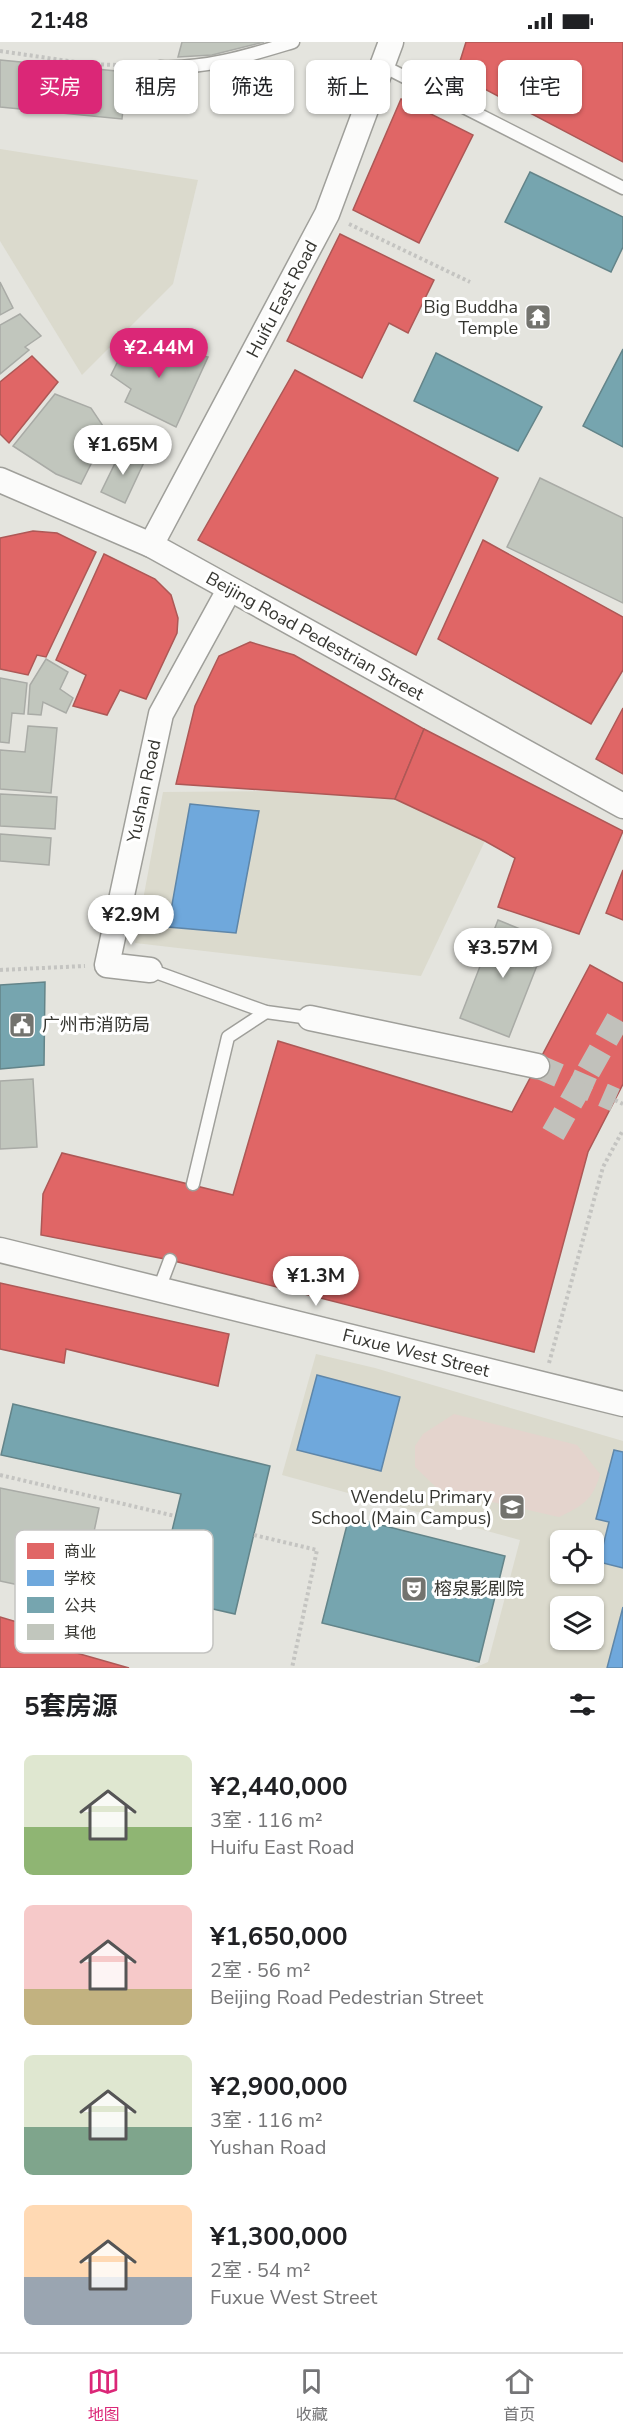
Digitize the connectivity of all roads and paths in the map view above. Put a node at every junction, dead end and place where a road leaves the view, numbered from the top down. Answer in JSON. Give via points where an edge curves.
{"nodes":[{"id":1,"x":293,"y":42,"type":"edge"},
{"id":2,"x":391,"y":42,"type":"edge"},
{"id":3,"x":0,"y":51,"type":"edge"},
{"id":4,"x":385,"y":60,"type":"edge"},
{"id":5,"x":114,"y":65,"type":"edge"},
{"id":6,"x":198,"y":66,"type":"edge"},
{"id":7,"x":390,"y":70,"type":"edge"},
{"id":8,"x":365,"y":114,"type":"edge"},
{"id":9,"x":623,"y":188,"type":"edge"},
{"id":10,"x":327,"y":214,"type":"junction"},
{"id":11,"x":470,"y":282,"type":"dead end"},
{"id":12,"x":0,"y":480,"type":"edge"},
{"id":13,"x":150,"y":545,"type":"junction"},
{"id":14,"x":229,"y":590,"type":"junction"},
{"id":15,"x":623,"y":806,"type":"edge"},
{"id":16,"x":107,"y":965,"type":"junction"},
{"id":17,"x":0,"y":970,"type":"edge"},
{"id":18,"x":150,"y":970,"type":"joint"},
{"id":19,"x":266,"y":1012,"type":"junction"},
{"id":20,"x":310,"y":1018,"type":"joint"},
{"id":21,"x":537,"y":1066,"type":"tunnel mouth"},
{"id":22,"x":615,"y":1100,"type":"tunnel mouth"},
{"id":23,"x":623,"y":1104,"type":"edge"},
{"id":24,"x":623,"y":1130,"type":"edge"},
{"id":25,"x":193,"y":1184,"type":"dead end"},
{"id":26,"x":0,"y":1250,"type":"edge"},
{"id":27,"x":170,"y":1260,"type":"dead end"},
{"id":28,"x":159,"y":1289,"type":"junction"},
{"id":29,"x":543,"y":1385,"type":"junction"},
{"id":30,"x":623,"y":1404,"type":"edge"},
{"id":31,"x":0,"y":1475,"type":"edge"},
{"id":32,"x":175,"y":1516,"type":"dead end"},
{"id":33,"x":254,"y":1535,"type":"dead end"},
{"id":34,"x":292,"y":1668,"type":"edge"}],
"edges":[{"from":1,"to":6,"type":"lane","via":[[229,62]]},
{"from":2,"to":4,"type":"street","name":"Huifu East Road"},
{"from":3,"to":5,"type":"path"},
{"from":7,"to":9,"type":"lane"},
{"from":8,"to":10,"type":"street","name":"Huifu East Road"},
{"from":10,"to":11,"type":"path"},
{"from":10,"to":13,"type":"street","name":"Huifu East Road"},
{"from":12,"to":13,"type":"street","name":"Beijing Road Pedestrian Street"},
{"from":13,"to":14,"type":"street","name":"Beijing Road Pedestrian Street"},
{"from":14,"to":15,"type":"street","name":"Beijing Road Pedestrian Street"},
{"from":14,"to":16,"type":"street","name":"Yushan Road","via":[[160,714]]},
{"from":16,"to":17,"type":"path"},
{"from":16,"to":18,"type":"street"},
{"from":18,"to":19,"type":"lane"},
{"from":19,"to":20,"type":"lane"},
{"from":19,"to":25,"type":"lane","via":[[228,1037]]},
{"from":20,"to":21,"type":"street"},
{"from":22,"to":23,"type":"path"},
{"from":24,"to":29,"type":"path","via":[[603,1167]]},
{"from":26,"to":28,"type":"street","name":"Fuxue West Street"},
{"from":27,"to":28,"type":"lane"},
{"from":28,"to":29,"type":"street","name":"Fuxue West Street"},
{"from":29,"to":30,"type":"street","name":"Fuxue West Street"},
{"from":31,"to":32,"type":"path"},
{"from":33,"to":34,"type":"path","via":[[316,1550]]}]}
